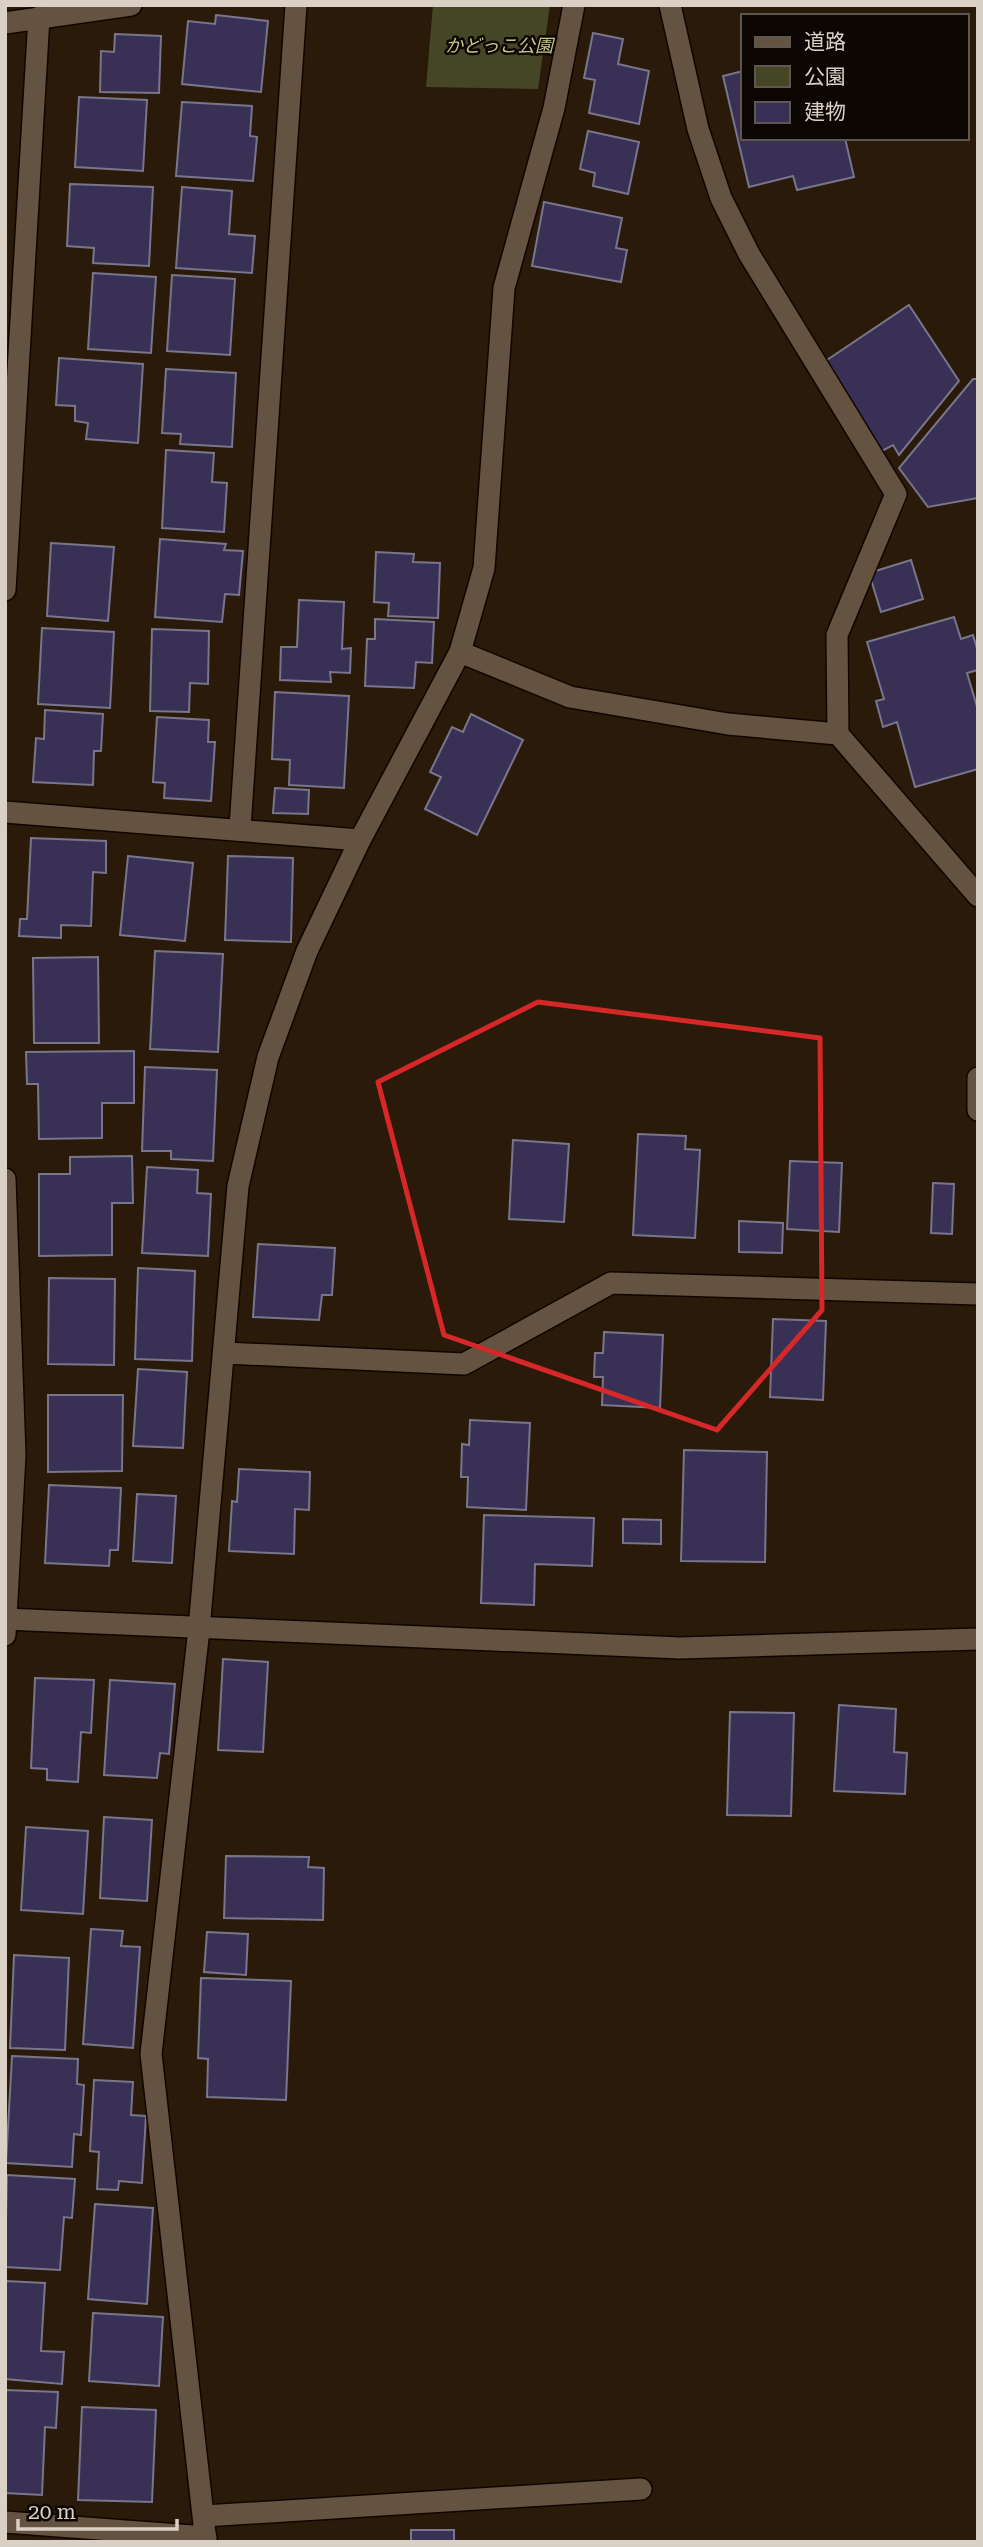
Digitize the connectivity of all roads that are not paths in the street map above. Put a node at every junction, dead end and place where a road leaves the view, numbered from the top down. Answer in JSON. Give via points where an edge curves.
{"nodes":[{"id":1,"x":131,"y":5,"type":"edge"},
{"id":2,"x":296,"y":5,"type":"edge"},
{"id":3,"x":574,"y":5,"type":"edge"},
{"id":4,"x":670,"y":5,"type":"edge"},
{"id":5,"x":39,"y":17,"type":"junction"},
{"id":6,"x":5,"y":23,"type":"edge"},
{"id":7,"x":5,"y":590,"type":"edge"},
{"id":8,"x":460,"y":652,"type":"junction"},
{"id":9,"x":838,"y":734,"type":"junction"},
{"id":10,"x":5,"y":812,"type":"edge"},
{"id":11,"x":240,"y":828,"type":"junction"},
{"id":12,"x":360,"y":839,"type":"junction"},
{"id":13,"x":978,"y":896,"type":"edge"},
{"id":14,"x":978,"y":1078,"type":"edge"},
{"id":15,"x":978,"y":1110,"type":"edge"},
{"id":16,"x":5,"y":1178,"type":"edge"},
{"id":17,"x":978,"y":1294,"type":"edge"},
{"id":18,"x":225,"y":1353,"type":"junction"},
{"id":19,"x":6,"y":1625,"type":"edge"},
{"id":20,"x":199,"y":1629,"type":"junction"},
{"id":21,"x":978,"y":1639,"type":"edge"},
{"id":22,"x":641,"y":2489,"type":"dead end"},
{"id":23,"x":5,"y":2522,"type":"edge"},
{"id":24,"x":206,"y":2531,"type":"edge"}],
"edges":[{"from":1,"to":5,"type":"street"},
{"from":2,"to":11,"type":"street"},
{"from":3,"to":8,"type":"street","via":[[554,108],[504,288],[484,568]]},
{"from":4,"to":9,"type":"street","via":[[698,129],[721,198],[750,254],[896,494],[836,635]]},
{"from":5,"to":6,"type":"street"},
{"from":5,"to":7,"type":"street"},
{"from":8,"to":9,"type":"street","via":[[570,697],[728,724]]},
{"from":8,"to":12,"type":"street"},
{"from":9,"to":13,"type":"street"},
{"from":10,"to":11,"type":"street"},
{"from":11,"to":12,"type":"street"},
{"from":12,"to":18,"type":"street","via":[[307,951],[268,1057],[238,1186]]},
{"from":14,"to":15,"type":"street"},
{"from":16,"to":19,"type":"street","via":[[15,1455]]},
{"from":17,"to":18,"type":"street","via":[[611,1283],[464,1364]]},
{"from":18,"to":20,"type":"street"},
{"from":19,"to":20,"type":"street"},
{"from":20,"to":21,"type":"street","via":[[680,1648]]},
{"from":20,"to":24,"type":"street","via":[[151,2054]]},
{"from":22,"to":24,"type":"street"},
{"from":23,"to":24,"type":"street"}]}
